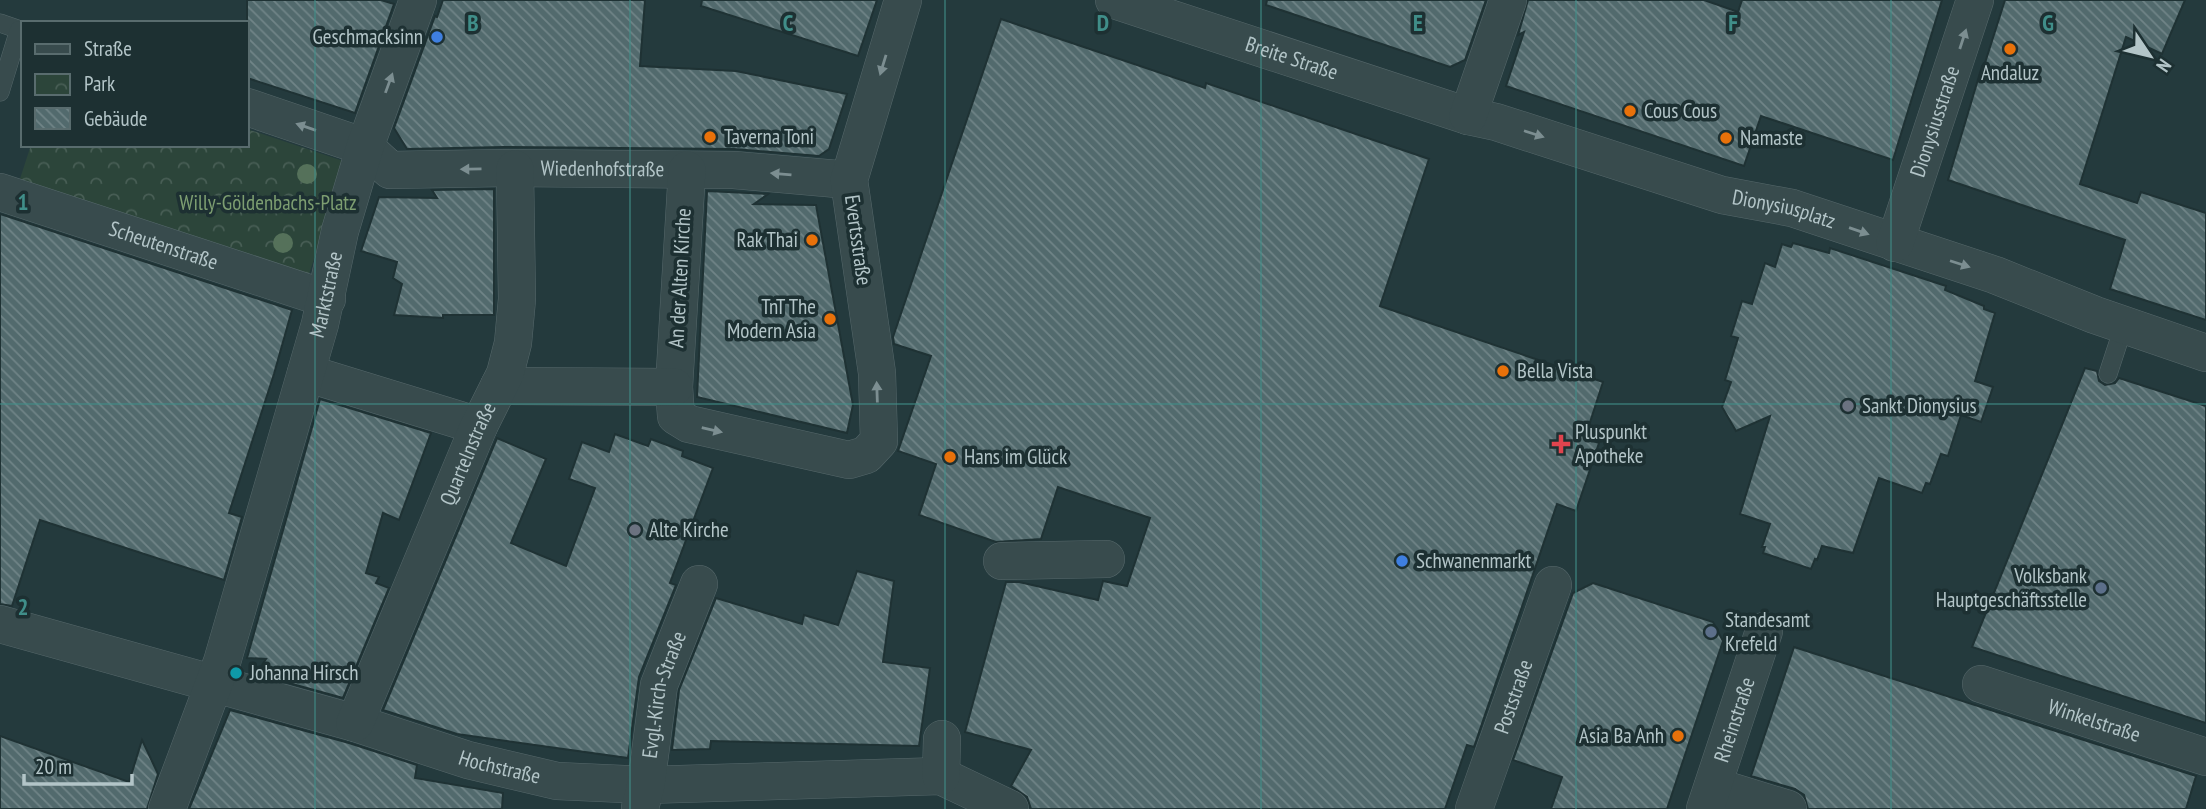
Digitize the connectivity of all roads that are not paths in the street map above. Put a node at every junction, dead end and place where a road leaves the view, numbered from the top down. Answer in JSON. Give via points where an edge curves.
{"nodes":[{"id":1,"x":418,"y":0,"type":"edge"},
{"id":2,"x":903,"y":0,"type":"edge"},
{"id":3,"x":1114,"y":0,"type":"edge"},
{"id":4,"x":1508,"y":0,"type":"edge"},
{"id":5,"x":1975,"y":0,"type":"edge"},
{"id":6,"x":0,"y":23,"type":"edge"},
{"id":7,"x":21,"y":30,"type":"edge"},
{"id":8,"x":0,"y":92,"type":"edge"},
{"id":9,"x":248,"y":107,"type":"edge"},
{"id":10,"x":1468,"y":116,"type":"junction"},
{"id":11,"x":365,"y":147,"type":"junction"},
{"id":12,"x":515,"y":169,"type":"junction"},
{"id":13,"x":687,"y":170,"type":"junction"},
{"id":14,"x":849,"y":180,"type":"junction"},
{"id":15,"x":0,"y":192,"type":"edge"},
{"id":16,"x":1895,"y":243,"type":"junction"},
{"id":17,"x":327,"y":299,"type":"junction"},
{"id":18,"x":2110,"y":320,"type":"junction"},
{"id":19,"x":2206,"y":353,"type":"edge"},
{"id":20,"x":306,"y":373,"type":"junction"},
{"id":21,"x":2108,"y":374,"type":"dead end"},
{"id":22,"x":499,"y":386,"type":"junction"},
{"id":23,"x":674,"y":387,"type":"junction"},
{"id":24,"x":479,"y":426,"type":"junction"},
{"id":25,"x":872,"y":468,"type":"joint"},
{"id":26,"x":1106,"y":559,"type":"dead end"},
{"id":27,"x":1002,"y":561,"type":"dead end"},
{"id":28,"x":699,"y":584,"type":"dead end"},
{"id":29,"x":1552,"y":585,"type":"dead end"},
{"id":30,"x":0,"y":624,"type":"edge"},
{"id":31,"x":1764,"y":631,"type":"dead end"},
{"id":32,"x":1981,"y":684,"type":"dead end"},
{"id":33,"x":214,"y":685,"type":"junction"},
{"id":34,"x":355,"y":723,"type":"junction"},
{"id":35,"x":942,"y":738,"type":"dead end"},
{"id":36,"x":2206,"y":757,"type":"edge"},
{"id":37,"x":941,"y":776,"type":"junction"},
{"id":38,"x":643,"y":797,"type":"edge"},
{"id":39,"x":1709,"y":797,"type":"edge"},
{"id":40,"x":169,"y":804,"type":"edge"},
{"id":41,"x":1010,"y":809,"type":"edge"},
{"id":42,"x":1474,"y":809,"type":"edge"},
{"id":43,"x":1788,"y":809,"type":"edge"}],
"edges":[{"from":11,"to":1,"type":"street","name":"Marktstraße","one_way":true},
{"from":2,"to":14,"type":"street","name":"Evertsstraße","one_way":true},
{"from":3,"to":10,"type":"street","name":"Breite Straße"},
{"from":4,"to":10,"type":"street"},
{"from":16,"to":5,"type":"street","name":"Dionysiusstraße","one_way":true},
{"from":6,"to":7,"type":"lane"},
{"from":7,"to":8,"type":"lane"},
{"from":11,"to":9,"type":"street","one_way":true},
{"from":10,"to":16,"type":"street","name":"Dionysiusplatz","one_way":true,"via":[[1722,195],[1792,208]]},
{"from":12,"to":11,"type":"street","name":"Wiedenhofstraße","one_way":true,"via":[[390,170]]},
{"from":11,"to":17,"type":"street","name":"Marktstraße","via":[[340,231]]},
{"from":12,"to":13,"type":"street","name":"Wiedenhofstraße"},
{"from":12,"to":22,"type":"street","name":"Quartelnstraße","via":[[517,299],[513,343]]},
{"from":14,"to":13,"type":"street","name":"Wiedenhofstraße","one_way":true},
{"from":13,"to":23,"type":"street","name":"An der Alten Kirche"},
{"from":25,"to":14,"type":"street","name":"Evertsstraße","one_way":true,"via":[[879,441],[877,373]]},
{"from":15,"to":17,"type":"street","name":"Scheutenstraße"},
{"from":16,"to":18,"type":"street","name":"Dionysiusplatz","one_way":true,"via":[[1995,275]]},
{"from":17,"to":20,"type":"street","name":"Marktstraße"},
{"from":18,"to":19,"type":"street","name":"Dionysiusplatz"},
{"from":18,"to":21,"type":"lane"},
{"from":20,"to":24,"type":"street"},
{"from":20,"to":33,"type":"street","name":"Marktstraße"},
{"from":22,"to":23,"type":"street"},
{"from":22,"to":24,"type":"street","name":"Quartelnstraße"},
{"from":23,"to":25,"type":"street","name":"An der Alten Kirche","one_way":true,"via":[[676,416],[689,424]]},
{"from":24,"to":34,"type":"street","name":"Quartelnstraße"},
{"from":26,"to":27,"type":"street"},
{"from":28,"to":38,"type":"street","name":"Evgl.-Kirch-Straße","via":[[659,685]]},
{"from":29,"to":42,"type":"street","name":"Poststraße"},
{"from":30,"to":33,"type":"street","name":"Hochstraße"},
{"from":31,"to":39,"type":"street","name":"Rheinstraße"},
{"from":32,"to":36,"type":"street","name":"Winkelstraße"},
{"from":33,"to":34,"type":"street","name":"Hochstraße"},
{"from":33,"to":40,"type":"street","name":"Marktstraße"},
{"from":34,"to":38,"type":"street","name":"Hochstraße","via":[[468,760]]},
{"from":35,"to":37,"type":"street"},
{"from":37,"to":38,"type":"street","name":"Hochstraße"},
{"from":37,"to":41,"type":"street","name":"Hochstraße"},
{"from":39,"to":43,"type":"street"}]}
